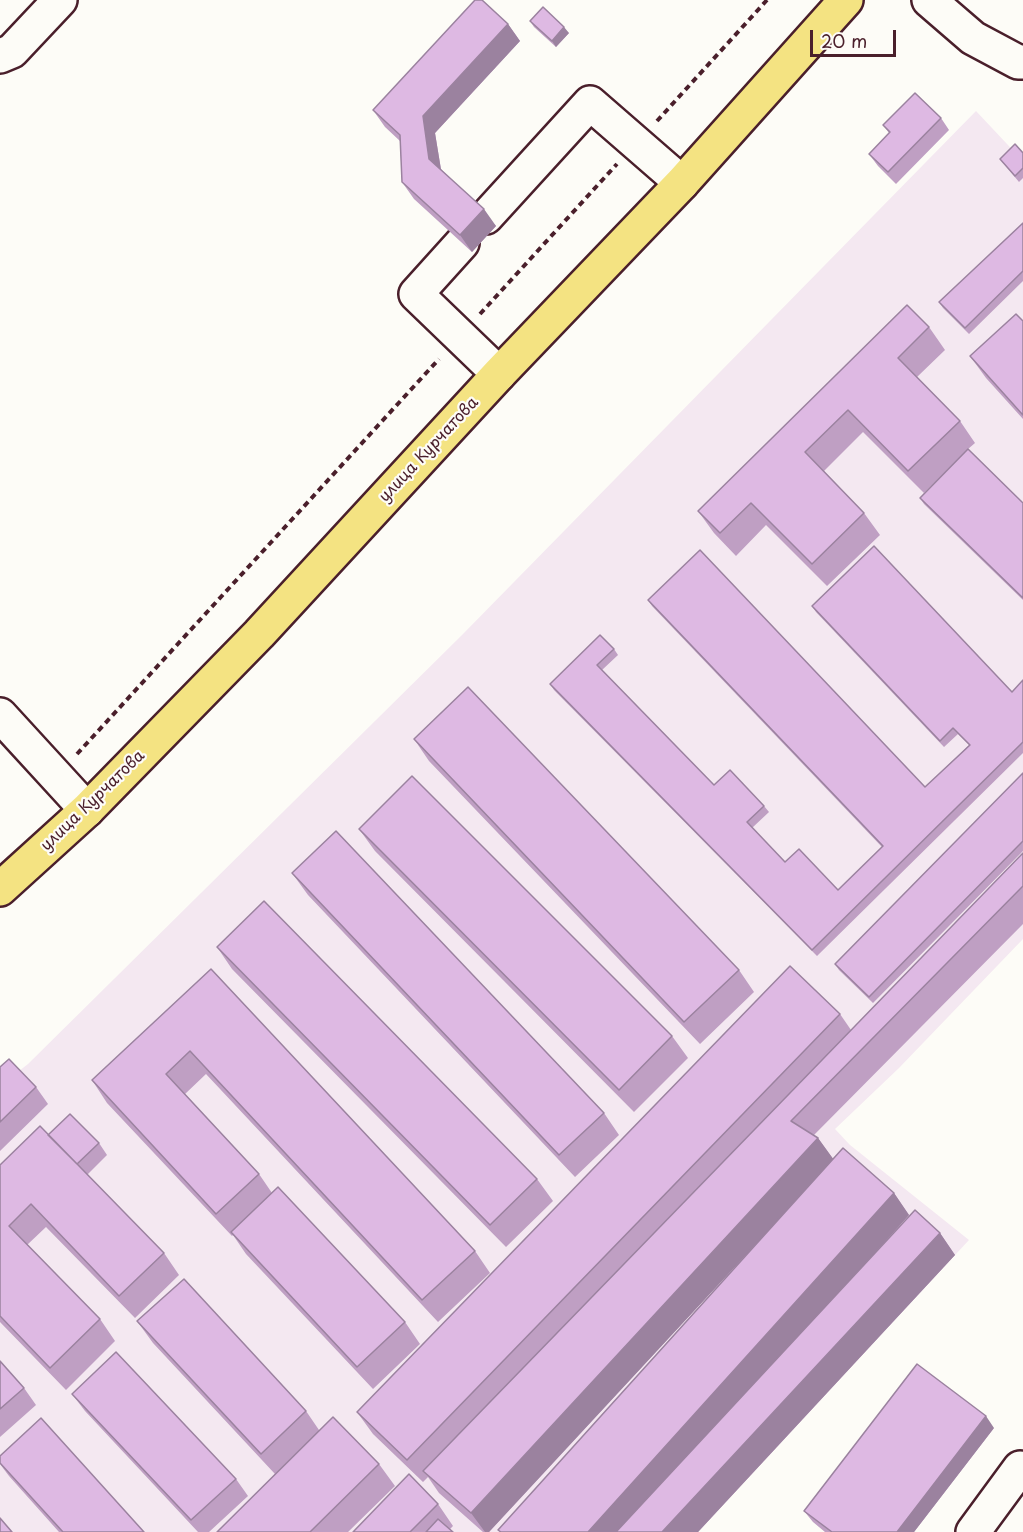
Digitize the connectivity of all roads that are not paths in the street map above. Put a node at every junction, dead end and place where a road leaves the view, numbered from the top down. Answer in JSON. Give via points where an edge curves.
{"nodes":[{"id":1,"x":60,"y":0,"type":"edge"},
{"id":2,"x":846,"y":0,"type":"edge"},
{"id":3,"x":929,"y":0,"type":"edge"},
{"id":4,"x":0,"y":56,"type":"edge"},
{"id":5,"x":1023,"y":62,"type":"edge"},
{"id":6,"x":682,"y":183,"type":"junction"},
{"id":7,"x":486,"y":218,"type":"edge"},
{"id":8,"x":462,"y":243,"type":"edge"},
{"id":9,"x":499,"y":374,"type":"junction"},
{"id":10,"x":0,"y":715,"type":"edge"},
{"id":11,"x":87,"y":810,"type":"junction"},
{"id":12,"x":0,"y":889,"type":"edge"},
{"id":13,"x":0,"y":905,"type":"edge"},
{"id":14,"x":1020,"y":1468,"type":"dead end"},
{"id":15,"x":973,"y":1532,"type":"edge"}],
"edges":[{"from":1,"to":4,"type":"street","via":[[12,51]]},
{"from":2,"to":6,"type":"main road","name":"улица Курчатова"},
{"from":3,"to":5,"type":"street","via":[[973,38]]},
{"from":6,"to":7,"type":"street","via":[[590,103]]},
{"from":6,"to":9,"type":"main road","name":"улица Курчатова"},
{"from":8,"to":9,"type":"street","via":[[416,294]]},
{"from":9,"to":11,"type":"main road","name":"улица Курчатова","via":[[259,634]]},
{"from":10,"to":11,"type":"street"},
{"from":11,"to":12,"type":"main road","name":"улица Курчатова"},
{"from":11,"to":13,"type":"main road"},
{"from":14,"to":15,"type":"street"}]}
